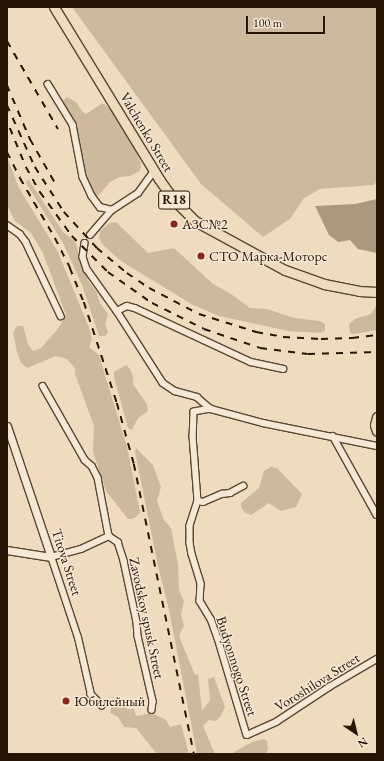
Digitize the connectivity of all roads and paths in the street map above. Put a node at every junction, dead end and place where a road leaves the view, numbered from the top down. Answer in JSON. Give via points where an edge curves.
{"nodes":[{"id":1,"x":54,"y":7,"type":"edge"},
{"id":2,"x":48,"y":84,"type":"dead end"},
{"id":3,"x":154,"y":172,"type":"junction"},
{"id":4,"x":112,"y":210,"type":"junction"},
{"id":5,"x":7,"y":225,"type":"edge"},
{"id":6,"x":90,"y":235,"type":"dead end"},
{"id":7,"x":85,"y":243,"type":"dead end"},
{"id":8,"x":377,"y":292,"type":"edge"},
{"id":9,"x":117,"y":311,"type":"junction"},
{"id":10,"x":61,"y":316,"type":"dead end"},
{"id":11,"x":283,"y":369,"type":"dead end"},
{"id":12,"x":43,"y":386,"type":"dead end"},
{"id":13,"x":212,"y":409,"type":"junction"},
{"id":14,"x":377,"y":417,"type":"edge"},
{"id":15,"x":7,"y":426,"type":"edge"},
{"id":16,"x":377,"y":431,"type":"edge"},
{"id":17,"x":333,"y":436,"type":"junction"},
{"id":18,"x":377,"y":446,"type":"edge"},
{"id":19,"x":243,"y":486,"type":"dead end"},
{"id":20,"x":198,"y":501,"type":"junction"},
{"id":21,"x":377,"y":515,"type":"edge"},
{"id":22,"x":109,"y":536,"type":"junction"},
{"id":23,"x":7,"y":550,"type":"edge"},
{"id":24,"x":51,"y":557,"type":"junction"},
{"id":25,"x":377,"y":659,"type":"edge"},
{"id":26,"x":102,"y":706,"type":"dead end"},
{"id":27,"x":152,"y":710,"type":"dead end"},
{"id":28,"x":247,"y":735,"type":"joint"}],
"edges":[{"from":1,"to":3,"type":"main road","name":"Valchenko Street","number":"R18"},
{"from":2,"to":4,"type":"street","via":[[73,126],[83,177],[92,196],[100,207]]},
{"from":3,"to":4,"type":"street","via":[[138,192]]},
{"from":3,"to":8,"type":"main road","name":"Valchenko Street","number":"R18","via":[[173,199],[212,232],[285,270],[324,284]]},
{"from":4,"to":6,"type":"street"},
{"from":5,"to":10,"type":"street","via":[[26,242]]},
{"from":7,"to":9,"type":"street","via":[[83,257],[87,268]]},
{"from":9,"to":11,"type":"street","via":[[126,306],[135,308],[250,362]]},
{"from":9,"to":13,"type":"street","via":[[163,383],[175,391],[197,397]]},
{"from":12,"to":22,"type":"street","name":"Zavodskoy spusk Street","via":[[98,478]]},
{"from":13,"to":17,"type":"street","via":[[263,423]]},
{"from":13,"to":20,"type":"street","name":"Budyonnogo Street","via":[[194,412],[193,436]]},
{"from":14,"to":16,"type":"main road"},
{"from":15,"to":24,"type":"street","name":"Titova Street"},
{"from":17,"to":18,"type":"street"},
{"from":17,"to":21,"type":"street"},
{"from":19,"to":20,"type":"street","via":[[204,502]]},
{"from":20,"to":28,"type":"street","name":"Budyonnogo Street","via":[[190,526],[192,554],[201,584],[200,601],[211,619],[218,638]]},
{"from":22,"to":24,"type":"street","via":[[81,549]]},
{"from":22,"to":27,"type":"street","name":"Zavodskoy spusk Street","via":[[118,542],[124,561],[153,701]]},
{"from":23,"to":24,"type":"street"},
{"from":24,"to":26,"type":"street","name":"Titova Street","via":[[78,638],[91,694]]},
{"from":25,"to":28,"type":"street","name":"Voroshilova Street","via":[[276,722]]}]}
